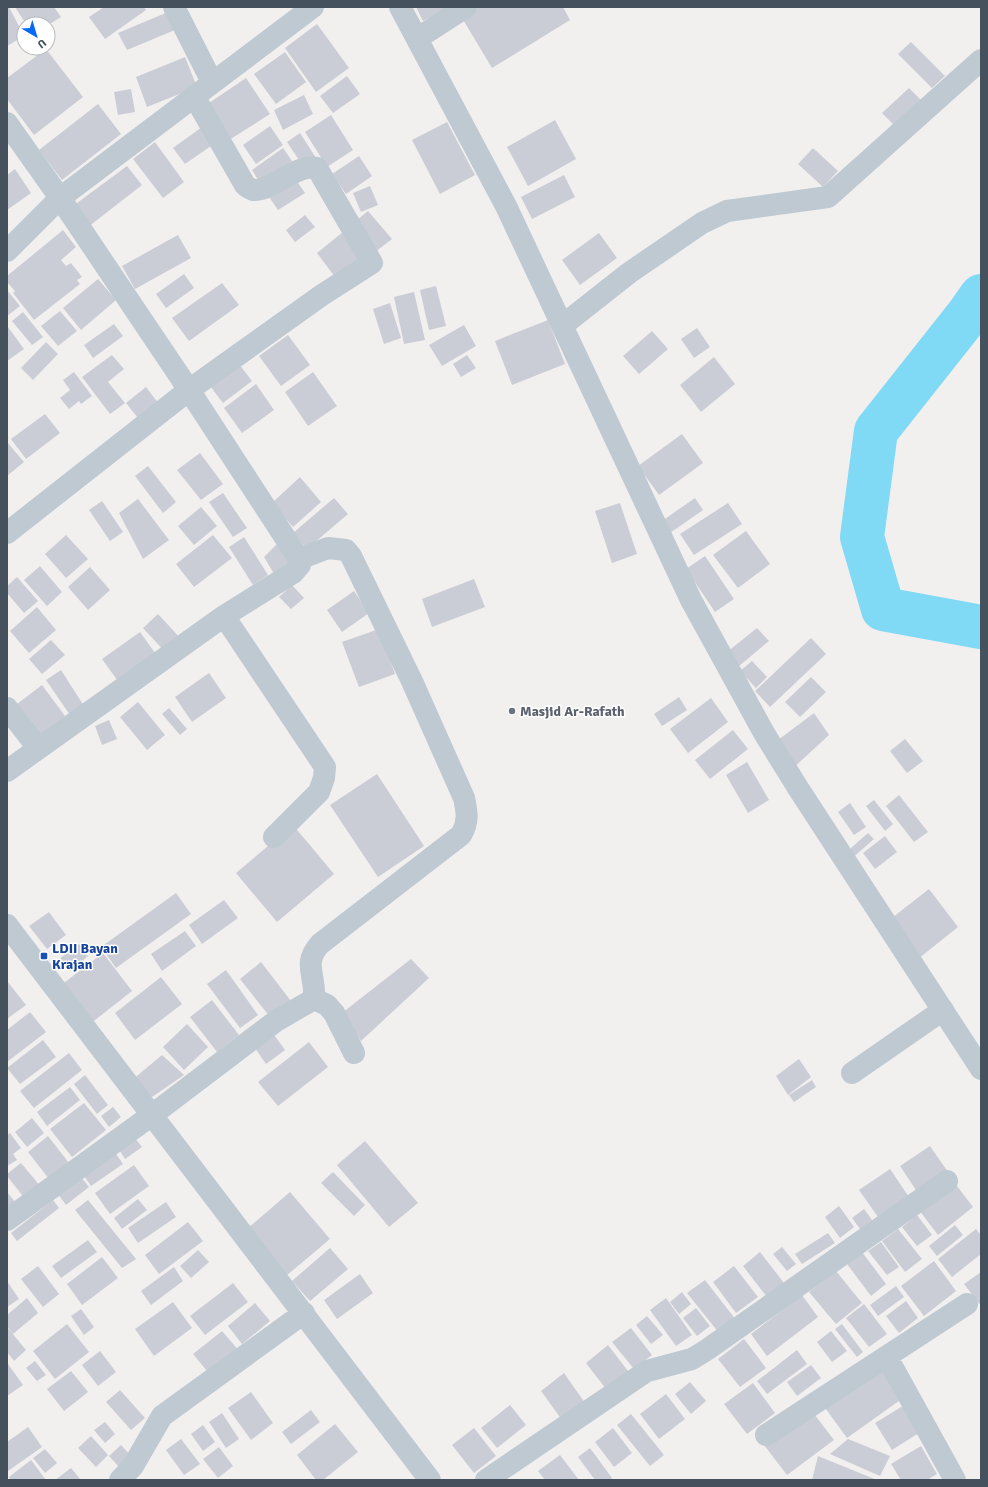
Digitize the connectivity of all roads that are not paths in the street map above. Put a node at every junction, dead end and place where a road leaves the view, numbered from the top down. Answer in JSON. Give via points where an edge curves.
{"nodes":[{"id":1,"x":174,"y":7,"type":"edge"},
{"id":2,"x":313,"y":7,"type":"edge"},
{"id":3,"x":400,"y":7,"type":"edge"},
{"id":4,"x":466,"y":7,"type":"edge"},
{"id":5,"x":418,"y":38,"type":"junction"},
{"id":6,"x":981,"y":60,"type":"edge"},
{"id":7,"x":212,"y":82,"type":"junction"},
{"id":8,"x":194,"y":96,"type":"junction"},
{"id":9,"x":7,"y":123,"type":"edge"},
{"id":10,"x":60,"y":198,"type":"junction"},
{"id":11,"x":7,"y":251,"type":"edge"},
{"id":12,"x":563,"y":325,"type":"junction"},
{"id":13,"x":189,"y":390,"type":"junction"},
{"id":14,"x":8,"y":530,"type":"edge"},
{"id":15,"x":299,"y":559,"type":"junction"},
{"id":16,"x":224,"y":616,"type":"junction"},
{"id":17,"x":7,"y":708,"type":"edge"},
{"id":18,"x":38,"y":748,"type":"junction"},
{"id":19,"x":7,"y":771,"type":"edge"},
{"id":20,"x":274,"y":837,"type":"dead end"},
{"id":21,"x":7,"y":925,"type":"edge"},
{"id":22,"x":314,"y":998,"type":"junction"},
{"id":23,"x":943,"y":1010,"type":"junction"},
{"id":24,"x":354,"y":1053,"type":"dead end"},
{"id":25,"x":981,"y":1069,"type":"edge"},
{"id":26,"x":852,"y":1073,"type":"dead end"},
{"id":27,"x":152,"y":1115,"type":"junction"},
{"id":28,"x":946,"y":1181,"type":"dead end"},
{"id":29,"x":7,"y":1220,"type":"edge"},
{"id":30,"x":967,"y":1304,"type":"dead end"},
{"id":31,"x":304,"y":1313,"type":"junction"},
{"id":32,"x":887,"y":1357,"type":"junction"},
{"id":33,"x":766,"y":1435,"type":"dead end"},
{"id":34,"x":120,"y":1480,"type":"edge"},
{"id":35,"x":430,"y":1480,"type":"edge"},
{"id":36,"x":486,"y":1480,"type":"edge"},
{"id":37,"x":955,"y":1480,"type":"edge"}],
"edges":[{"from":1,"to":7,"type":"street"},
{"from":2,"to":7,"type":"street"},
{"from":3,"to":5,"type":"street"},
{"from":4,"to":5,"type":"street"},
{"from":5,"to":12,"type":"street","via":[[506,206]]},
{"from":6,"to":12,"type":"street","via":[[828,197],[727,211],[702,223],[629,273]]},
{"from":7,"to":8,"type":"street"},
{"from":8,"to":10,"type":"street"},
{"from":8,"to":13,"type":"street","via":[[249,188],[260,189],[299,170],[317,168],[372,263],[322,295]]},
{"from":9,"to":10,"type":"street"},
{"from":10,"to":11,"type":"street"},
{"from":10,"to":13,"type":"street"},
{"from":12,"to":23,"type":"street","via":[[691,600],[764,733]]},
{"from":13,"to":14,"type":"street"},
{"from":13,"to":15,"type":"street"},
{"from":15,"to":16,"type":"street","via":[[300,565],[293,573]]},
{"from":15,"to":22,"type":"street","via":[[328,548],[346,550],[351,556],[411,679],[464,798],[468,816],[466,827],[460,835],[313,952],[310,960],[315,984]]},
{"from":16,"to":18,"type":"street"},
{"from":16,"to":20,"type":"street","via":[[325,767],[319,792]]},
{"from":17,"to":18,"type":"street"},
{"from":18,"to":19,"type":"street"},
{"from":21,"to":27,"type":"street"},
{"from":22,"to":24,"type":"street","via":[[327,1005],[334,1013]]},
{"from":22,"to":27,"type":"street","via":[[276,1021]]},
{"from":23,"to":25,"type":"street"},
{"from":23,"to":26,"type":"street"},
{"from":27,"to":29,"type":"street"},
{"from":27,"to":31,"type":"street"},
{"from":28,"to":36,"type":"street","via":[[708,1349],[692,1359],[647,1371]]},
{"from":30,"to":32,"type":"street"},
{"from":31,"to":34,"type":"street","via":[[162,1416],[133,1466]]},
{"from":31,"to":35,"type":"street"},
{"from":32,"to":33,"type":"street"},
{"from":32,"to":37,"type":"street"}]}
